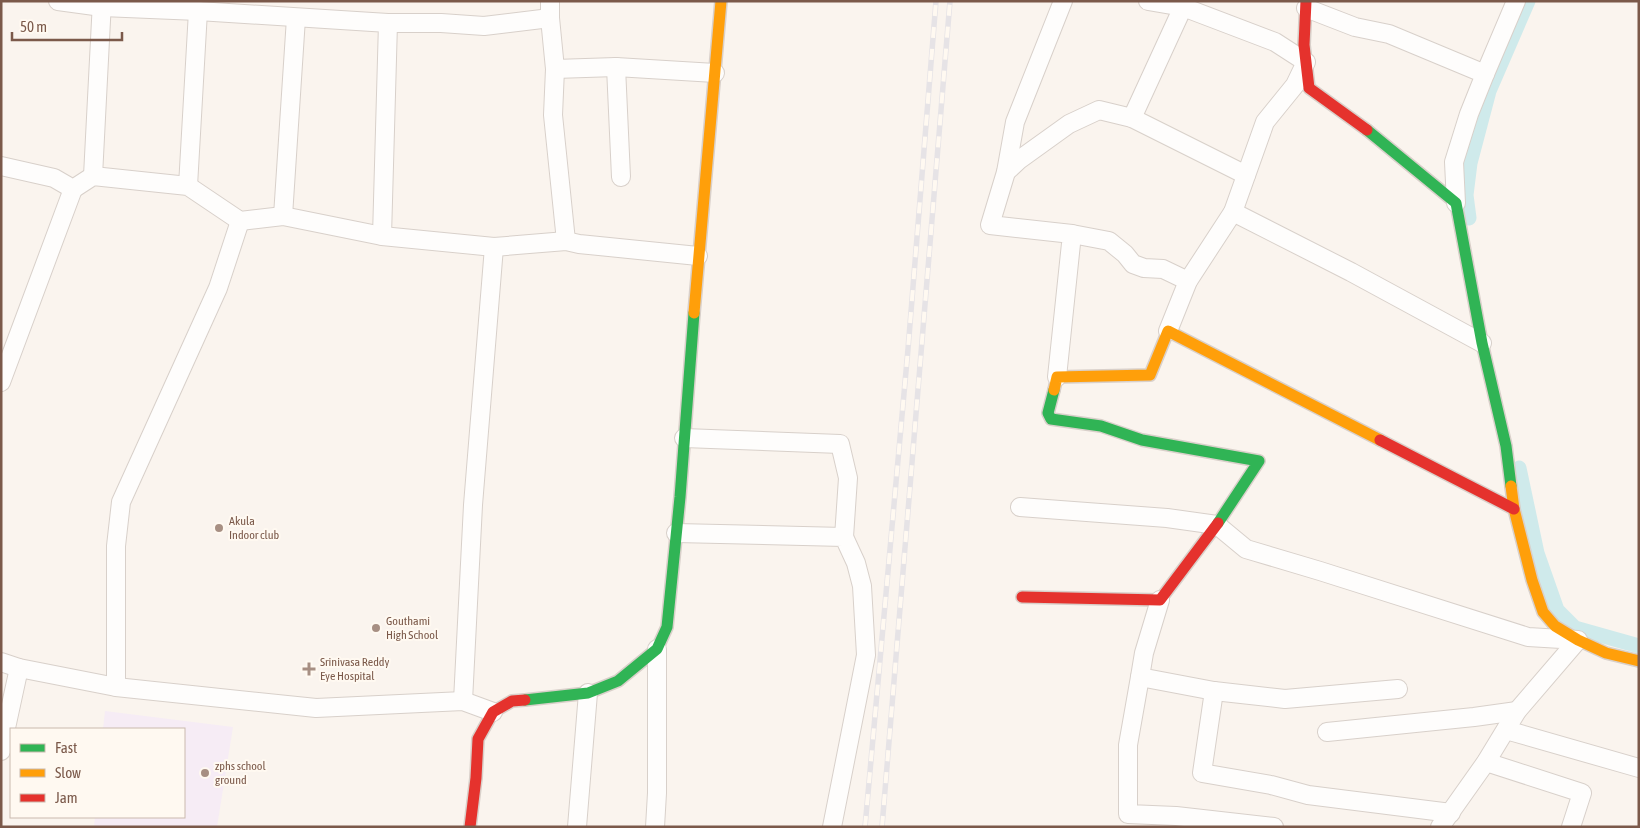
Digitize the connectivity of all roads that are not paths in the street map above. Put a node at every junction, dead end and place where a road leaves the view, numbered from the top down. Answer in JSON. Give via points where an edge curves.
{"nodes":[{"id":1,"x":58,"y":1,"type":"edge"},
{"id":2,"x":721,"y":1,"type":"edge"},
{"id":3,"x":1063,"y":1,"type":"edge"},
{"id":4,"x":1148,"y":1,"type":"edge"},
{"id":5,"x":1512,"y":2,"type":"edge"},
{"id":6,"x":102,"y":4,"type":"edge"},
{"id":7,"x":1306,"y":5,"type":"edge"},
{"id":8,"x":1183,"y":7,"type":"junction"},
{"id":9,"x":550,"y":10,"type":"edge"},
{"id":10,"x":198,"y":11,"type":"junction"},
{"id":11,"x":296,"y":18,"type":"junction"},
{"id":12,"x":388,"y":23,"type":"junction"},
{"id":13,"x":1306,"y":62,"type":"junction"},
{"id":14,"x":616,"y":68,"type":"junction"},
{"id":15,"x":555,"y":69,"type":"junction"},
{"id":16,"x":715,"y":73,"type":"junction"},
{"id":17,"x":1485,"y":74,"type":"junction"},
{"id":18,"x":1132,"y":118,"type":"junction"},
{"id":19,"x":1,"y":166,"type":"edge"},
{"id":20,"x":1006,"y":172,"type":"junction"},
{"id":21,"x":1246,"y":175,"type":"junction"},
{"id":22,"x":93,"y":176,"type":"junction"},
{"id":23,"x":621,"y":177,"type":"dead end"},
{"id":24,"x":188,"y":186,"type":"junction"},
{"id":25,"x":73,"y":188,"type":"junction"},
{"id":26,"x":1456,"y":203,"type":"junction"},
{"id":27,"x":1232,"y":212,"type":"junction"},
{"id":28,"x":283,"y":216,"type":"junction"},
{"id":29,"x":240,"y":221,"type":"junction"},
{"id":30,"x":1072,"y":234,"type":"junction"},
{"id":31,"x":382,"y":236,"type":"junction"},
{"id":32,"x":566,"y":241,"type":"junction"},
{"id":33,"x":494,"y":247,"type":"junction"},
{"id":34,"x":698,"y":256,"type":"junction"},
{"id":35,"x":1188,"y":281,"type":"junction"},
{"id":36,"x":1168,"y":331,"type":"junction"},
{"id":37,"x":1482,"y":343,"type":"junction"},
{"id":38,"x":5,"y":363,"type":"edge"},
{"id":39,"x":1057,"y":377,"type":"junction"},
{"id":40,"x":1,"y":382,"type":"edge"},
{"id":41,"x":684,"y":438,"type":"junction"},
{"id":42,"x":1020,"y":507,"type":"dead end"},
{"id":43,"x":1514,"y":509,"type":"junction"},
{"id":44,"x":1217,"y":525,"type":"junction"},
{"id":45,"x":676,"y":533,"type":"junction"},
{"id":46,"x":844,"y":537,"type":"junction"},
{"id":47,"x":1022,"y":597,"type":"dead end"},
{"id":48,"x":1160,"y":600,"type":"junction"},
{"id":49,"x":1578,"y":640,"type":"junction"},
{"id":50,"x":657,"y":649,"type":"junction"},
{"id":51,"x":1639,"y":661,"type":"edge"},
{"id":52,"x":1,"y":662,"type":"edge"},
{"id":53,"x":19,"y":668,"type":"junction"},
{"id":54,"x":1140,"y":677,"type":"junction"},
{"id":55,"x":116,"y":688,"type":"junction"},
{"id":56,"x":1398,"y":690,"type":"dead end"},
{"id":57,"x":1214,"y":691,"type":"junction"},
{"id":58,"x":588,"y":693,"type":"junction"},
{"id":59,"x":463,"y":701,"type":"junction"},
{"id":60,"x":1516,"y":711,"type":"junction"},
{"id":61,"x":493,"y":712,"type":"junction"},
{"id":62,"x":1506,"y":730,"type":"junction"},
{"id":63,"x":1327,"y":732,"type":"dead end"},
{"id":64,"x":1,"y":751,"type":"edge"},
{"id":65,"x":1486,"y":762,"type":"junction"},
{"id":66,"x":1639,"y":768,"type":"edge"},
{"id":67,"x":1446,"y":820,"type":"edge"},
{"id":68,"x":470,"y":827,"type":"edge"},
{"id":69,"x":577,"y":827,"type":"edge"},
{"id":70,"x":655,"y":827,"type":"edge"},
{"id":71,"x":832,"y":827,"type":"edge"},
{"id":72,"x":1274,"y":827,"type":"edge"},
{"id":73,"x":1571,"y":827,"type":"edge"}],
"edges":[{"from":1,"to":6,"type":"street"},
{"from":2,"to":16,"type":"street"},
{"from":3,"to":20,"type":"street","via":[[1014,122]]},
{"from":4,"to":8,"type":"street"},
{"from":5,"to":17,"type":"street"},
{"from":6,"to":10,"type":"street"},
{"from":6,"to":22,"type":"street"},
{"from":7,"to":13,"type":"street"},
{"from":7,"to":17,"type":"street","via":[[1355,28],[1389,34]]},
{"from":8,"to":13,"type":"street","via":[[1275,42]]},
{"from":8,"to":18,"type":"street"},
{"from":9,"to":12,"type":"street","via":[[484,26],[441,22]]},
{"from":9,"to":15,"type":"street"},
{"from":10,"to":11,"type":"street"},
{"from":10,"to":24,"type":"street"},
{"from":11,"to":12,"type":"street"},
{"from":11,"to":28,"type":"street"},
{"from":12,"to":31,"type":"street"},
{"from":13,"to":21,"type":"street","via":[[1295,84],[1265,122]]},
{"from":13,"to":26,"type":"street","via":[[1309,88],[1368,130]]},
{"from":14,"to":15,"type":"street"},
{"from":14,"to":16,"type":"street"},
{"from":14,"to":23,"type":"street"},
{"from":15,"to":32,"type":"street","via":[[553,115]]},
{"from":16,"to":34,"type":"street"},
{"from":17,"to":26,"type":"street","via":[[1454,162]]},
{"from":18,"to":20,"type":"street","via":[[1099,110],[1069,124]]},
{"from":18,"to":21,"type":"street"},
{"from":19,"to":25,"type":"street","via":[[54,178]]},
{"from":20,"to":30,"type":"street","via":[[990,225]]},
{"from":21,"to":27,"type":"street"},
{"from":22,"to":24,"type":"street"},
{"from":22,"to":25,"type":"street"},
{"from":24,"to":29,"type":"street"},
{"from":25,"to":38,"type":"street"},
{"from":26,"to":37,"type":"street"},
{"from":27,"to":35,"type":"street"},
{"from":27,"to":37,"type":"street"},
{"from":28,"to":29,"type":"street"},
{"from":28,"to":31,"type":"street"},
{"from":29,"to":55,"type":"street","via":[[218,288],[121,502],[116,546]]},
{"from":30,"to":35,"type":"street","via":[[1109,241],[1133,264],[1163,269]]},
{"from":30,"to":39,"type":"street"},
{"from":31,"to":33,"type":"street"},
{"from":32,"to":33,"type":"street"},
{"from":32,"to":34,"type":"street"},
{"from":33,"to":59,"type":"street","via":[[473,505]]},
{"from":34,"to":41,"type":"street"},
{"from":35,"to":36,"type":"street"},
{"from":36,"to":39,"type":"street","via":[[1150,375]]},
{"from":36,"to":43,"type":"street"},
{"from":37,"to":43,"type":"street","via":[[1506,446]]},
{"from":38,"to":40,"type":"street"},
{"from":39,"to":44,"type":"street","via":[[1048,413],[1051,419],[1101,426],[1142,440],[1259,461]]},
{"from":41,"to":45,"type":"street"},
{"from":41,"to":46,"type":"street","via":[[840,444],[848,478]]},
{"from":42,"to":44,"type":"street"},
{"from":43,"to":49,"type":"street","via":[[1543,612],[1555,626]]},
{"from":44,"to":48,"type":"street"},
{"from":44,"to":49,"type":"street","via":[[1246,549],[1528,638]]},
{"from":45,"to":46,"type":"street"},
{"from":45,"to":50,"type":"street","via":[[667,627]]},
{"from":46,"to":71,"type":"street","via":[[856,562],[862,586],[866,654]]},
{"from":47,"to":48,"type":"street"},
{"from":48,"to":54,"type":"street"},
{"from":49,"to":51,"type":"street","via":[[1606,653]]},
{"from":49,"to":60,"type":"street"},
{"from":50,"to":58,"type":"street","via":[[618,681]]},
{"from":50,"to":70,"type":"street"},
{"from":52,"to":53,"type":"street"},
{"from":53,"to":55,"type":"street"},
{"from":53,"to":64,"type":"street"},
{"from":54,"to":57,"type":"street"},
{"from":54,"to":72,"type":"street","via":[[1128,745],[1128,814]]},
{"from":55,"to":59,"type":"street","via":[[316,708]]},
{"from":56,"to":57,"type":"street","via":[[1285,699]]},
{"from":57,"to":67,"type":"street","via":[[1202,773]]},
{"from":58,"to":61,"type":"street","via":[[512,701]]},
{"from":58,"to":69,"type":"street"},
{"from":59,"to":61,"type":"street"},
{"from":60,"to":62,"type":"street"},
{"from":60,"to":63,"type":"street"},
{"from":61,"to":68,"type":"street","via":[[478,739]]},
{"from":62,"to":65,"type":"street"},
{"from":62,"to":66,"type":"street"},
{"from":65,"to":67,"type":"street"},
{"from":65,"to":73,"type":"street","via":[[1582,793]]}]}
